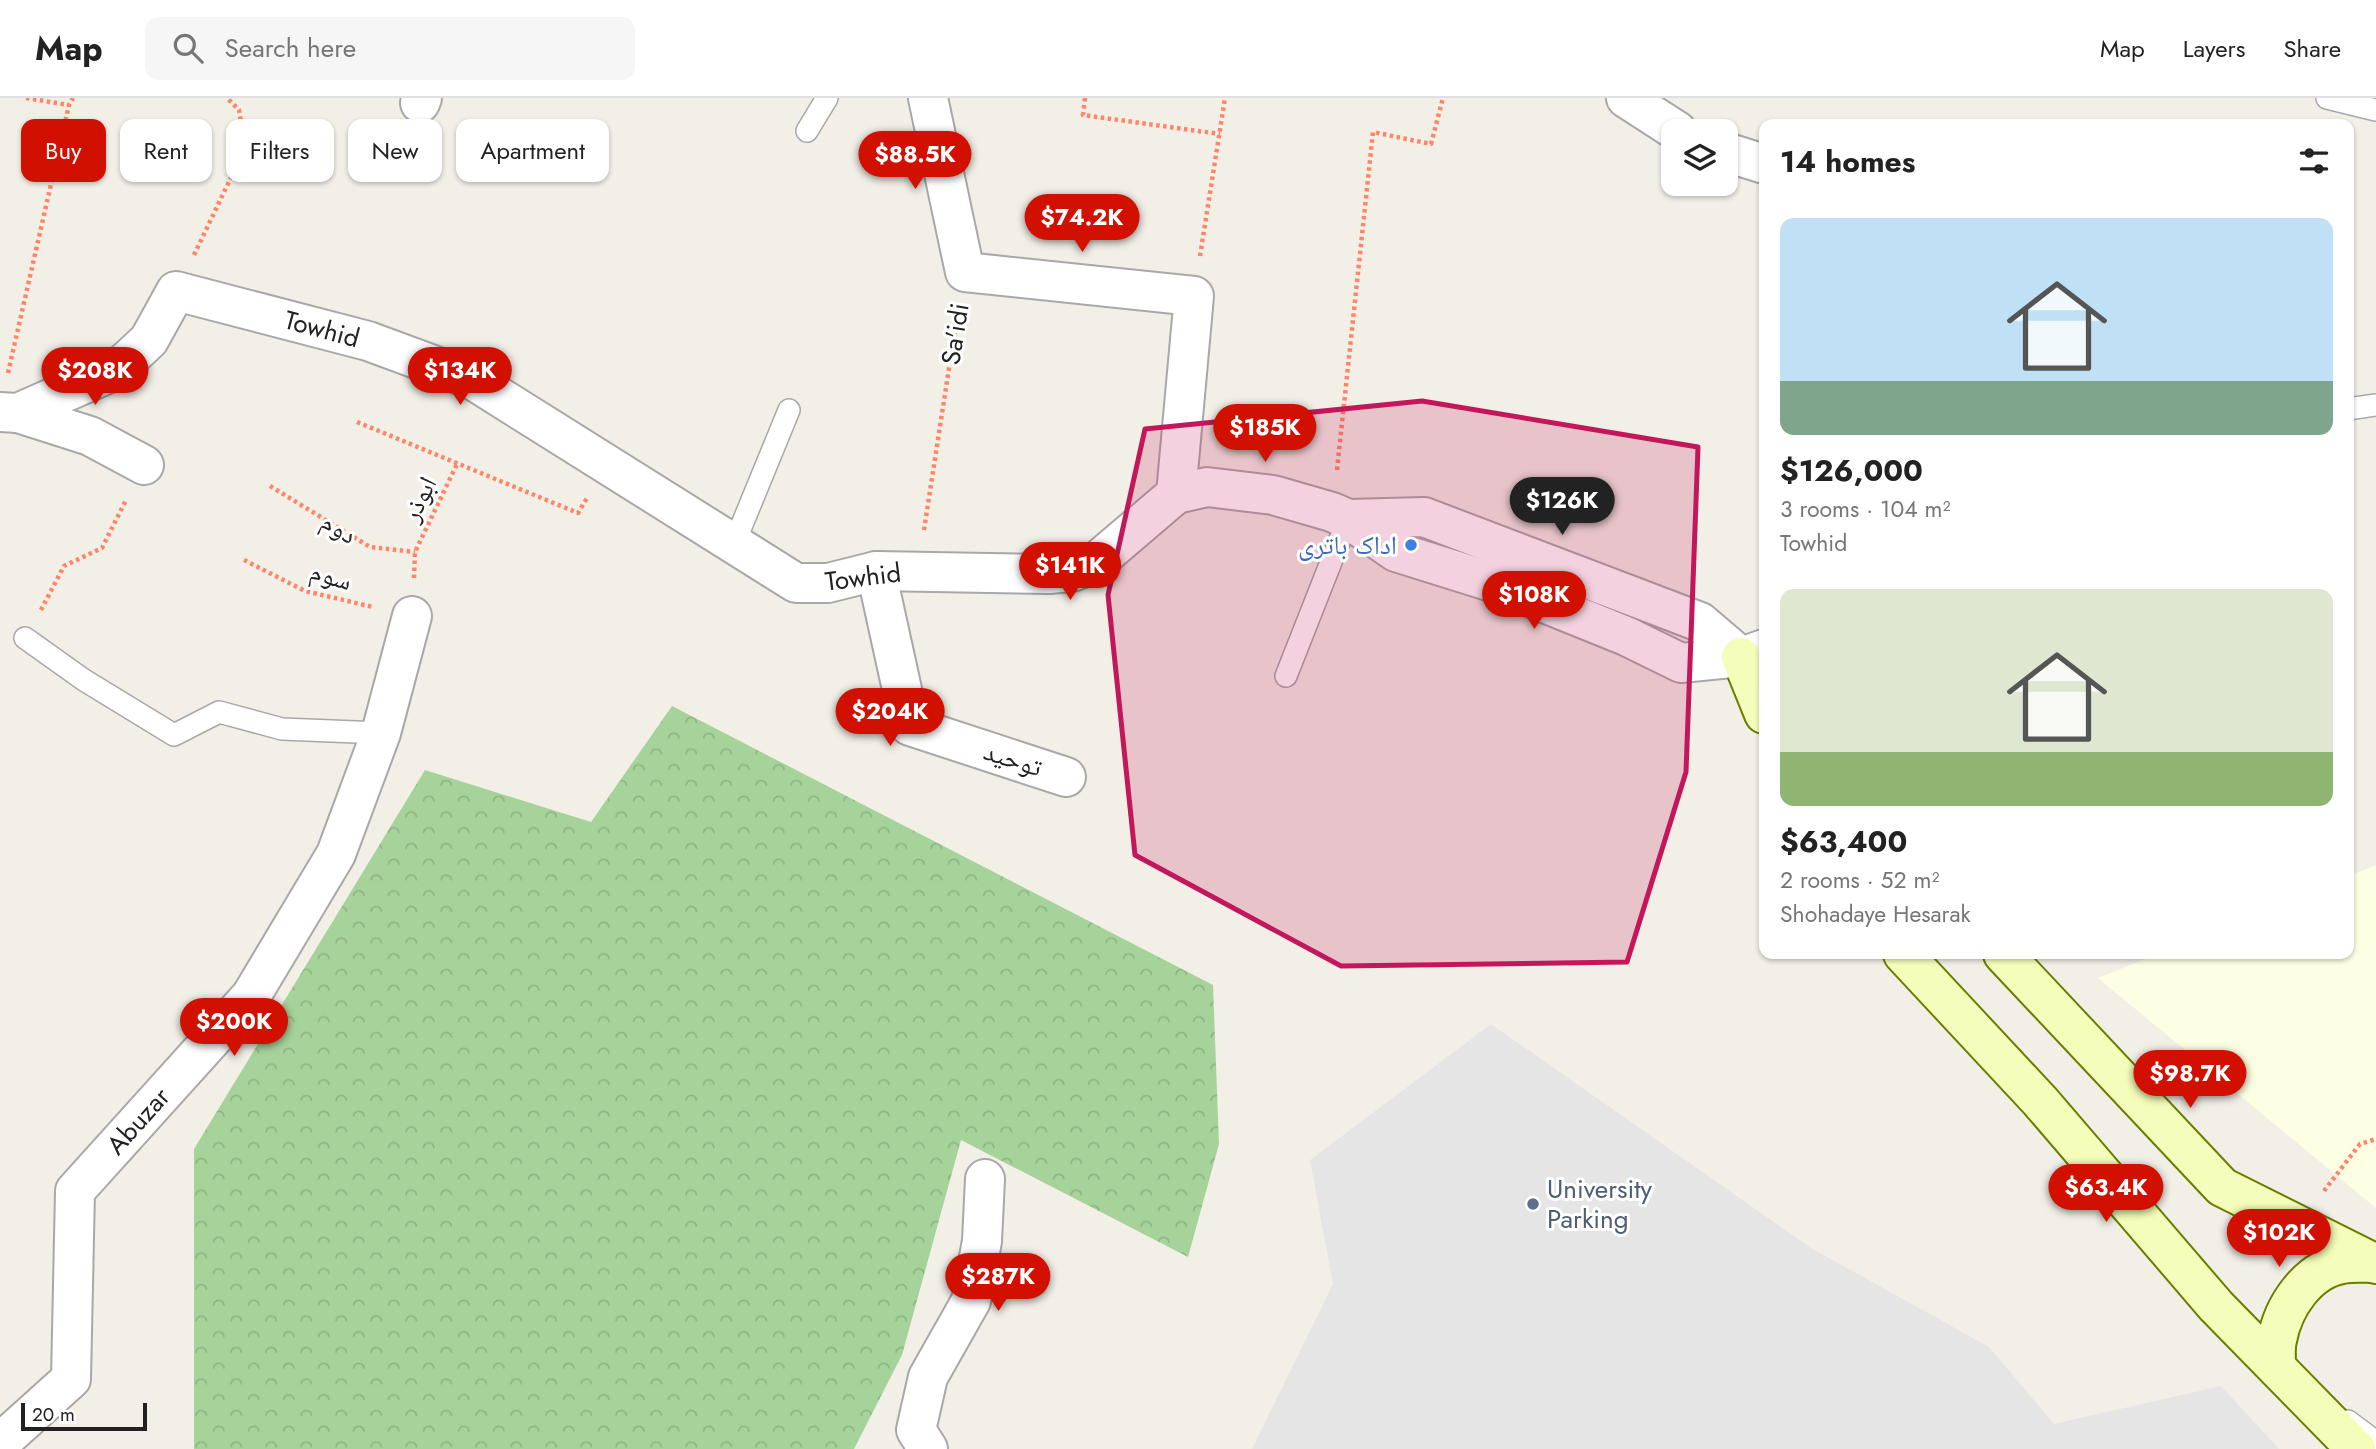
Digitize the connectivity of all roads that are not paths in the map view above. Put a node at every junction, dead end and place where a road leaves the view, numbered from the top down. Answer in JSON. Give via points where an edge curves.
{"nodes":[{"id":1,"x":827,"y":98,"type":"edge"},
{"id":2,"x":928,"y":98,"type":"edge"},
{"id":3,"x":1626,"y":98,"type":"edge"},
{"id":4,"x":2327,"y":98,"type":"edge"},
{"id":5,"x":2376,"y":110,"type":"edge"},
{"id":6,"x":1661,"y":121,"type":"edge"},
{"id":7,"x":807,"y":131,"type":"dead end"},
{"id":8,"x":1738,"y":156,"type":"edge"},
{"id":9,"x":1759,"y":162,"type":"edge"},
{"id":10,"x":8,"y":402,"type":"edge"},
{"id":11,"x":2376,"y":405,"type":"edge"},
{"id":12,"x":2354,"y":408,"type":"edge"},
{"id":13,"x":789,"y":410,"type":"dead end"},
{"id":14,"x":144,"y":465,"type":"road end"},
{"id":15,"x":1176,"y":494,"type":"junction"},
{"id":16,"x":1340,"y":515,"type":"junction"},
{"id":17,"x":733,"y":544,"type":"junction"},
{"id":18,"x":876,"y":571,"type":"junction"},
{"id":19,"x":412,"y":617,"type":"road end"},
{"id":20,"x":25,"y":638,"type":"road end"},
{"id":21,"x":1756,"y":663,"type":"edge"},
{"id":22,"x":1286,"y":676,"type":"dead end"},
{"id":23,"x":1759,"y":682,"type":"edge"},
{"id":24,"x":381,"y":733,"type":"junction"},
{"id":25,"x":1066,"y":777,"type":"dead end"},
{"id":26,"x":1908,"y":959,"type":"edge"},
{"id":27,"x":2008,"y":959,"type":"edge"},
{"id":28,"x":985,"y":1180,"type":"dead end"},
{"id":29,"x":2375,"y":1264,"type":"edge"},
{"id":30,"x":2276,"y":1367,"type":"junction"},
{"id":31,"x":1,"y":1441,"type":"edge"},
{"id":32,"x":2376,"y":1442,"type":"edge"},
{"id":33,"x":928,"y":1449,"type":"edge"},
{"id":34,"x":2356,"y":1449,"type":"edge"}],
"edges":[{"from":1,"to":7,"type":"lane"},
{"from":2,"to":15,"type":"street","name":"Sa'idi","via":[[965,272],[1194,296]]},
{"from":3,"to":6,"type":"street"},
{"from":4,"to":5,"type":"lane"},
{"from":8,"to":9,"type":"street"},
{"from":10,"to":14,"type":"street","via":[[90,436]]},
{"from":10,"to":17,"type":"street","name":"Towhid","via":[[118,369],[149,340],[176,291],[368,341],[471,379]]},
{"from":11,"to":12,"type":"lane"},
{"from":13,"to":17,"type":"lane"},
{"from":15,"to":16,"type":"street","name":"Towhid","via":[[1207,487],[1273,495]]},
{"from":15,"to":18,"type":"street","name":"Towhid","via":[[1094,564],[1072,572]]},
{"from":16,"to":21,"type":"street","via":[[1396,552],[1495,583],[1681,663]]},
{"from":16,"to":22,"type":"lane"},
{"from":17,"to":18,"type":"street","name":"Towhid","via":[[796,583],[828,583]]},
{"from":18,"to":25,"type":"street","name":"توحید","via":[[909,726]]},
{"from":19,"to":24,"type":"street","name":"Abuzar"},
{"from":20,"to":24,"type":"lane","via":[[174,735],[219,712],[282,729]]},
{"from":21,"to":23,"type":"main road"},
{"from":24,"to":31,"type":"street","name":"Abuzar","via":[[336,854],[251,996],[75,1191],[71,1379]]},
{"from":26,"to":30,"type":"main road","via":[[2040,1101],[2216,1306]]},
{"from":27,"to":29,"type":"main road","via":[[2222,1187]]},
{"from":28,"to":33,"type":"street","via":[[982,1241],[971,1301],[928,1377],[916,1430]]},
{"from":29,"to":30,"type":"main road","via":[[2342,1264],[2318,1272],[2298,1291],[2277,1340]]},
{"from":30,"to":32,"type":"lane"},
{"from":30,"to":34,"type":"main road"}]}
